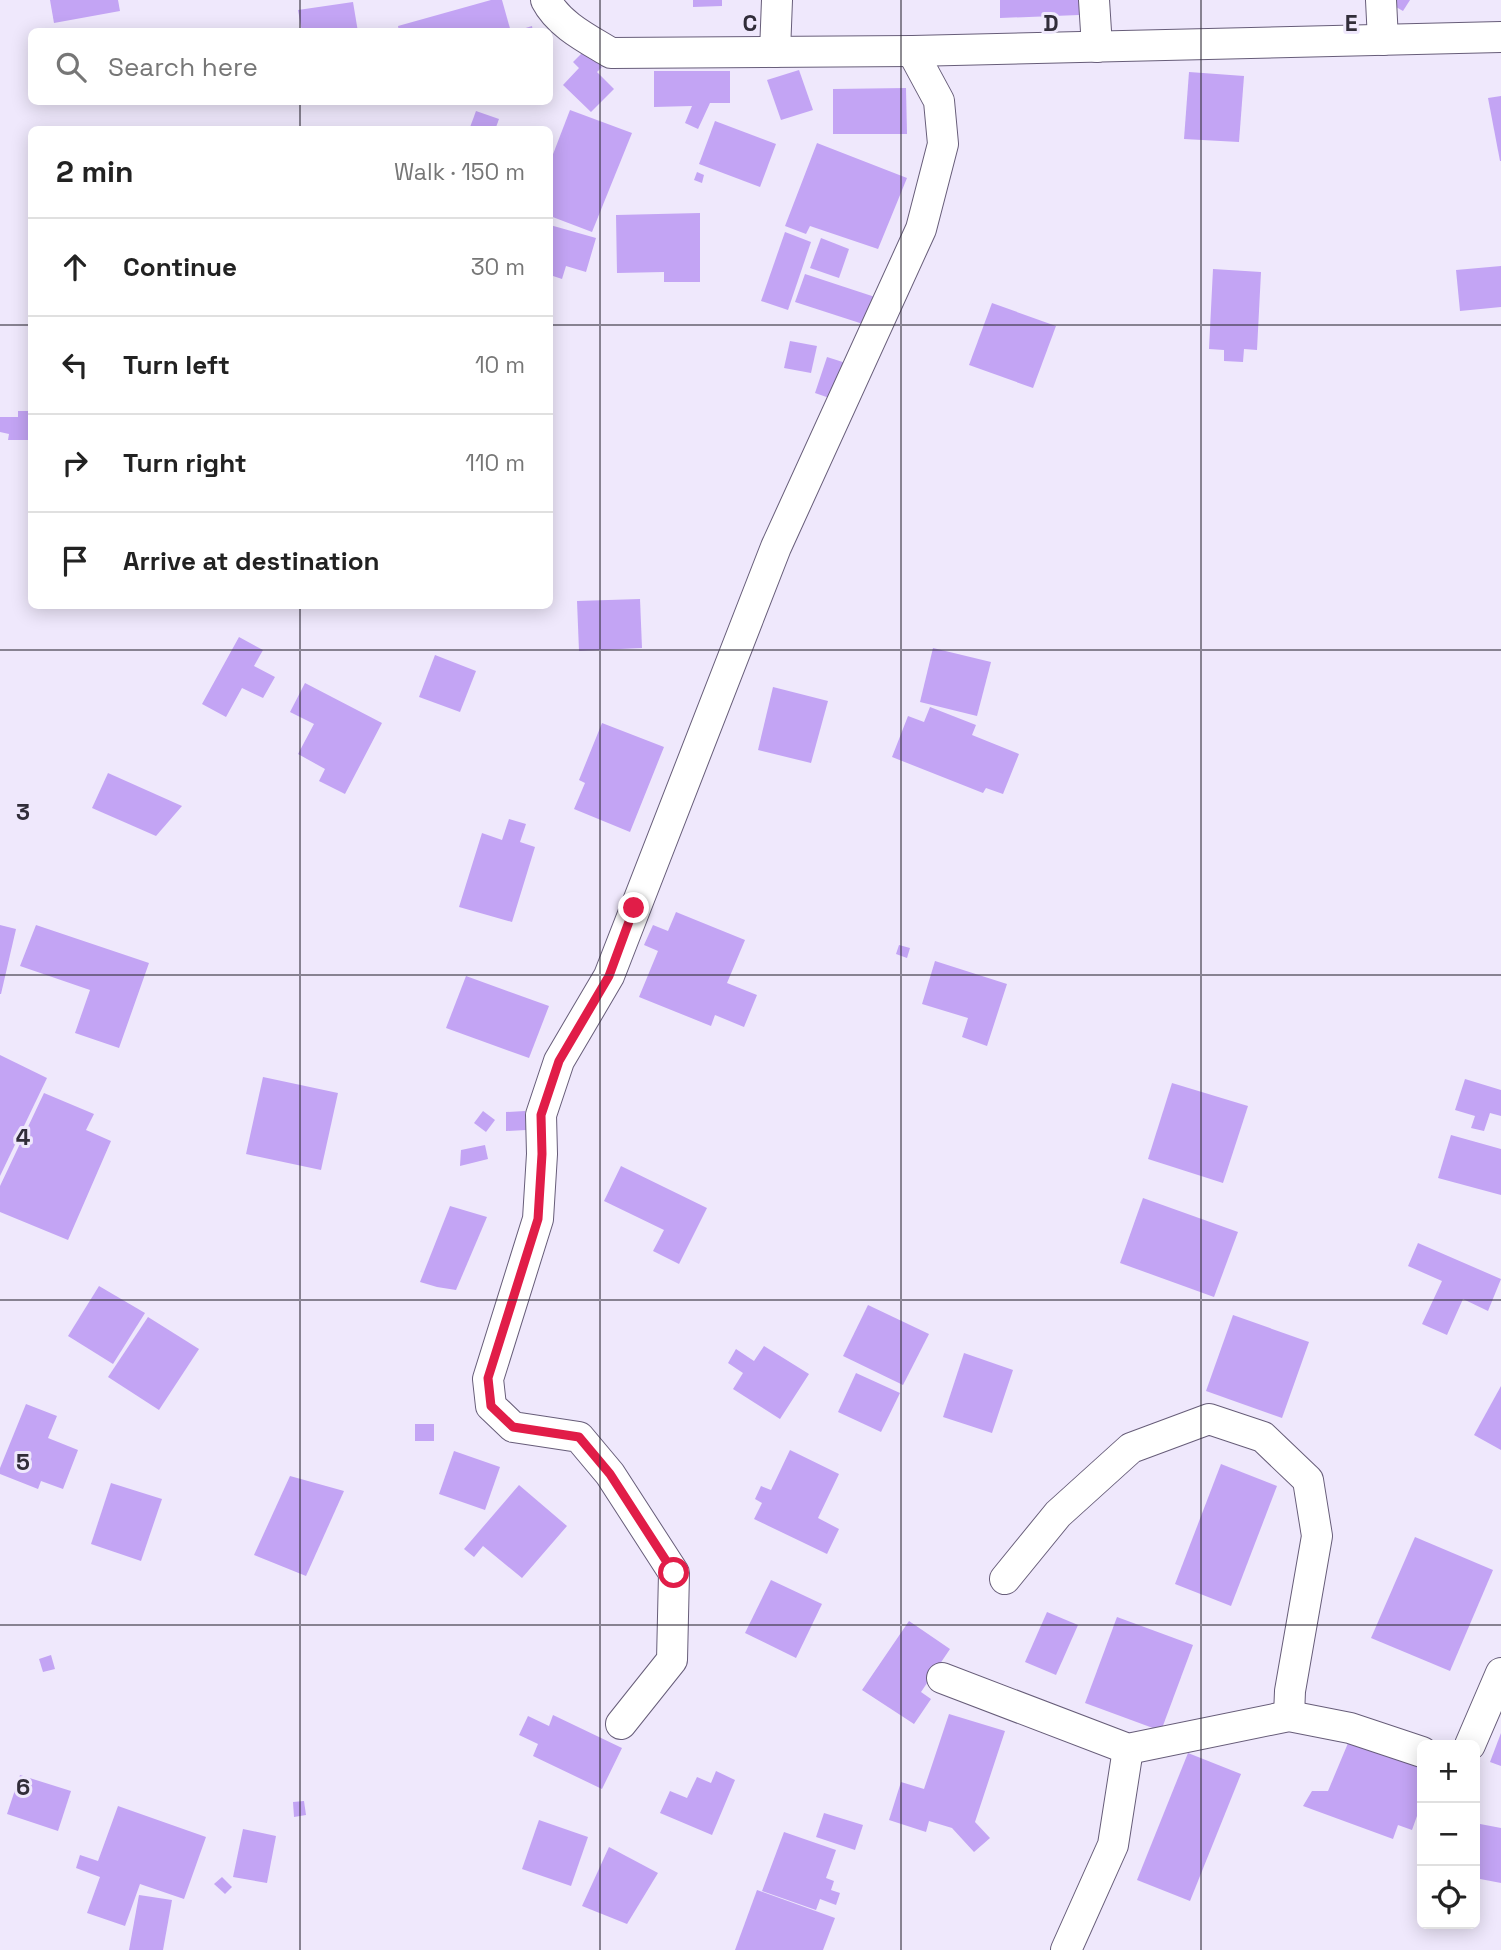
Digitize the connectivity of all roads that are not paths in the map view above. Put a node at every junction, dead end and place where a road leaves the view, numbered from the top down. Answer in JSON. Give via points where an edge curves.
{"nodes":[{"id":1,"x":546,"y":0,"type":"edge"},
{"id":2,"x":778,"y":0,"type":"edge"},
{"id":3,"x":1094,"y":0,"type":"edge"},
{"id":4,"x":1381,"y":0,"type":"edge"},
{"id":5,"x":1501,"y":37,"type":"edge"},
{"id":6,"x":1383,"y":40,"type":"junction"},
{"id":7,"x":1097,"y":47,"type":"junction"},
{"id":8,"x":912,"y":51,"type":"junction"},
{"id":9,"x":775,"y":52,"type":"junction"},
{"id":10,"x":1005,"y":1579,"type":"dead end"},
{"id":11,"x":1501,"y":1673,"type":"edge"},
{"id":12,"x":942,"y":1678,"type":"dead end"},
{"id":13,"x":1290,"y":1716,"type":"junction"},
{"id":14,"x":621,"y":1724,"type":"dead end"},
{"id":15,"x":1472,"y":1740,"type":"edge"},
{"id":16,"x":1128,"y":1749,"type":"junction"},
{"id":17,"x":1417,"y":1750,"type":"edge"},
{"id":18,"x":1066,"y":1950,"type":"edge"}],
"edges":[{"from":1,"to":9,"type":"street","via":[[553,13],[611,53]]},
{"from":2,"to":9,"type":"street"},
{"from":3,"to":7,"type":"street"},
{"from":4,"to":6,"type":"street"},
{"from":5,"to":6,"type":"street"},
{"from":6,"to":7,"type":"street"},
{"from":7,"to":8,"type":"street"},
{"from":8,"to":9,"type":"street"},
{"from":8,"to":14,"type":"street","via":[[939,101],[943,145],[921,229],[776,548],[609,976],[559,1061],[541,1115],[538,1219],[488,1378],[491,1406],[513,1427],[579,1437],[610,1474],[674,1573],[672,1660]]},
{"from":10,"to":13,"type":"street","via":[[1058,1514],[1131,1448],[1209,1419],[1263,1437],[1308,1480],[1317,1536],[1290,1691]]},
{"from":11,"to":15,"type":"street"},
{"from":12,"to":16,"type":"street"},
{"from":13,"to":16,"type":"street"},
{"from":13,"to":17,"type":"street","via":[[1350,1728]]},
{"from":16,"to":18,"type":"street","via":[[1113,1845]]}]}
